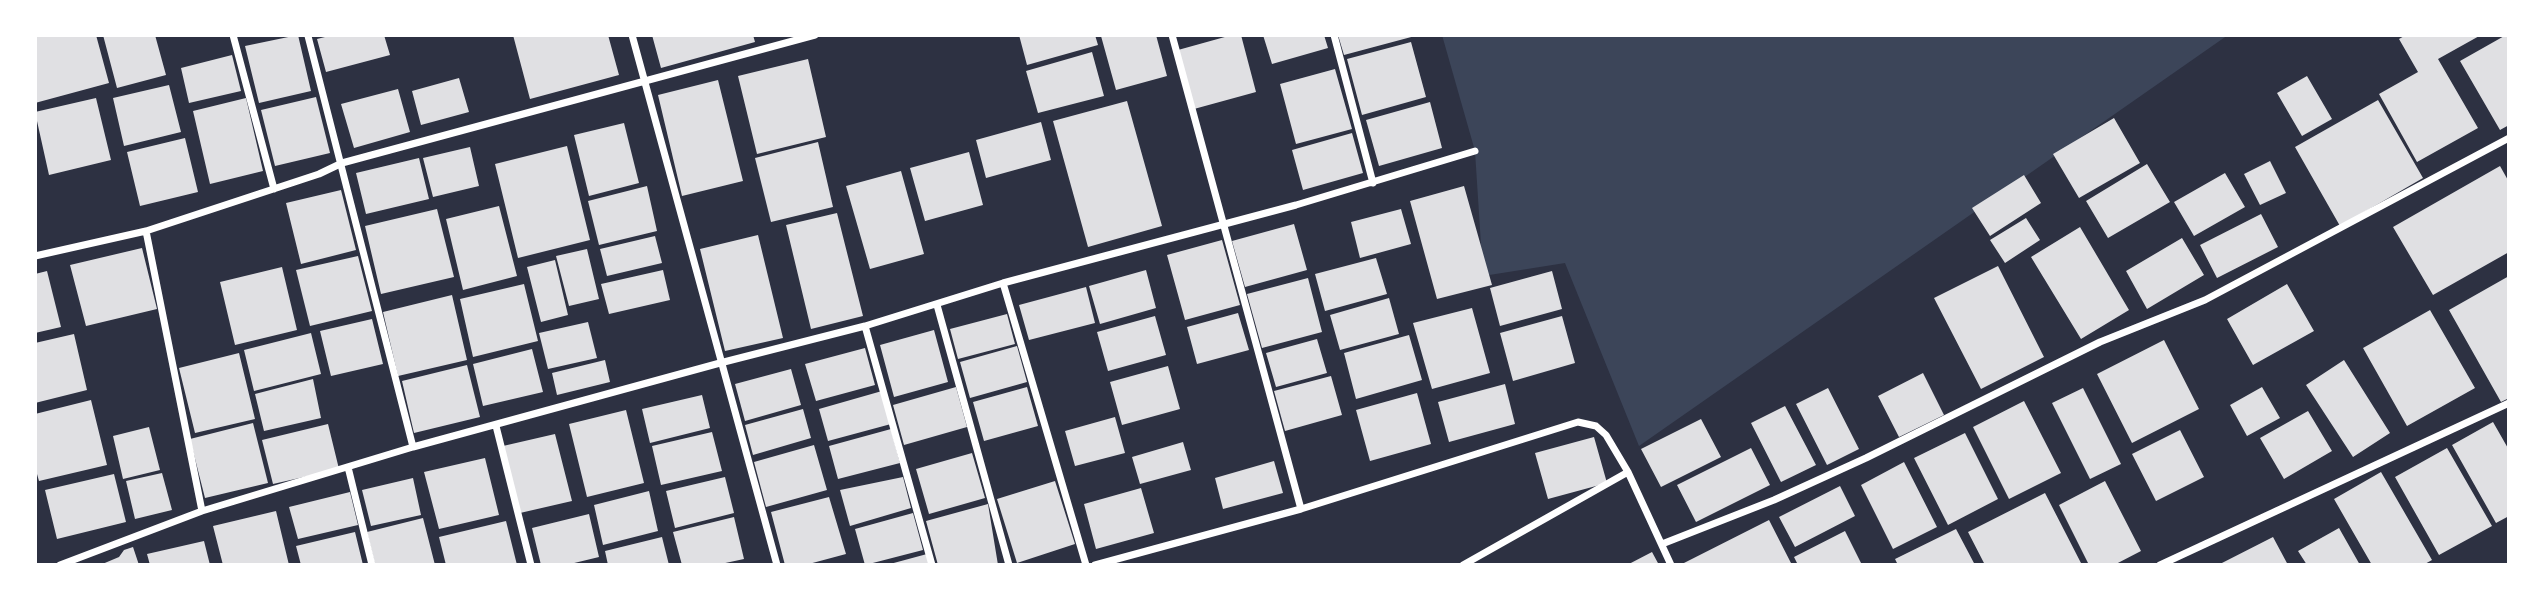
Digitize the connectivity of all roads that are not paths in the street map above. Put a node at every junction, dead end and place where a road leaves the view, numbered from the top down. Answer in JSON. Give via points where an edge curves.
{"nodes":[{"id":1,"x":233,"y":35,"type":"edge"},
{"id":2,"x":632,"y":35,"type":"edge"},
{"id":3,"x":815,"y":35,"type":"edge"},
{"id":4,"x":1172,"y":35,"type":"edge"},
{"id":5,"x":1334,"y":35,"type":"edge"},
{"id":6,"x":308,"y":36,"type":"edge"},
{"id":7,"x":798,"y":37,"type":"edge"},
{"id":8,"x":644,"y":82,"type":"junction"},
{"id":9,"x":2509,"y":138,"type":"edge"},
{"id":10,"x":1475,"y":151,"type":"dead end"},
{"id":11,"x":342,"y":163,"type":"junction"},
{"id":12,"x":1373,"y":183,"type":"junction"},
{"id":13,"x":274,"y":189,"type":"junction"},
{"id":14,"x":1223,"y":225,"type":"junction"},
{"id":15,"x":146,"y":231,"type":"junction"},
{"id":16,"x":35,"y":256,"type":"edge"},
{"id":17,"x":1003,"y":284,"type":"junction"},
{"id":18,"x":937,"y":305,"type":"junction"},
{"id":19,"x":866,"y":326,"type":"junction"},
{"id":20,"x":720,"y":363,"type":"junction"},
{"id":21,"x":2509,"y":403,"type":"edge"},
{"id":22,"x":496,"y":426,"type":"junction"},
{"id":23,"x":413,"y":447,"type":"junction"},
{"id":24,"x":348,"y":467,"type":"junction"},
{"id":25,"x":1628,"y":472,"type":"junction"},
{"id":26,"x":1301,"y":509,"type":"junction"},
{"id":27,"x":202,"y":511,"type":"junction"},
{"id":28,"x":1662,"y":544,"type":"junction"},
{"id":29,"x":60,"y":565,"type":"edge"},
{"id":30,"x":372,"y":565,"type":"edge"},
{"id":31,"x":531,"y":565,"type":"edge"},
{"id":32,"x":777,"y":565,"type":"edge"},
{"id":33,"x":932,"y":565,"type":"edge"},
{"id":34,"x":1009,"y":565,"type":"edge"},
{"id":35,"x":1086,"y":565,"type":"edge"},
{"id":36,"x":1095,"y":565,"type":"edge"},
{"id":37,"x":1463,"y":565,"type":"edge"},
{"id":38,"x":1671,"y":565,"type":"edge"},
{"id":39,"x":2160,"y":565,"type":"edge"}],
"edges":[{"from":1,"to":13,"type":"street"},
{"from":2,"to":8,"type":"street"},
{"from":3,"to":7,"type":"street"},
{"from":4,"to":14,"type":"street"},
{"from":5,"to":12,"type":"street"},
{"from":6,"to":11,"type":"street"},
{"from":7,"to":8,"type":"street"},
{"from":8,"to":11,"type":"street"},
{"from":8,"to":20,"type":"street"},
{"from":9,"to":28,"type":"street","via":[[2205,300],[2100,342],[1774,500]]},
{"from":10,"to":12,"type":"street"},
{"from":11,"to":13,"type":"street"},
{"from":11,"to":23,"type":"street"},
{"from":12,"to":14,"type":"street"},
{"from":13,"to":15,"type":"street"},
{"from":14,"to":17,"type":"street"},
{"from":14,"to":26,"type":"street"},
{"from":15,"to":16,"type":"street"},
{"from":15,"to":27,"type":"street"},
{"from":17,"to":18,"type":"street"},
{"from":17,"to":35,"type":"street"},
{"from":18,"to":19,"type":"street"},
{"from":18,"to":34,"type":"street"},
{"from":19,"to":20,"type":"street"},
{"from":19,"to":33,"type":"street"},
{"from":20,"to":22,"type":"street"},
{"from":20,"to":32,"type":"street"},
{"from":21,"to":39,"type":"street"},
{"from":22,"to":23,"type":"street"},
{"from":22,"to":31,"type":"street"},
{"from":23,"to":24,"type":"street"},
{"from":24,"to":27,"type":"street"},
{"from":24,"to":30,"type":"street"},
{"from":25,"to":26,"type":"street","via":[[1606,435],[1595,426],[1578,422]]},
{"from":25,"to":28,"type":"street"},
{"from":25,"to":37,"type":"street"},
{"from":26,"to":36,"type":"street"},
{"from":27,"to":29,"type":"street"},
{"from":28,"to":38,"type":"street"}]}
